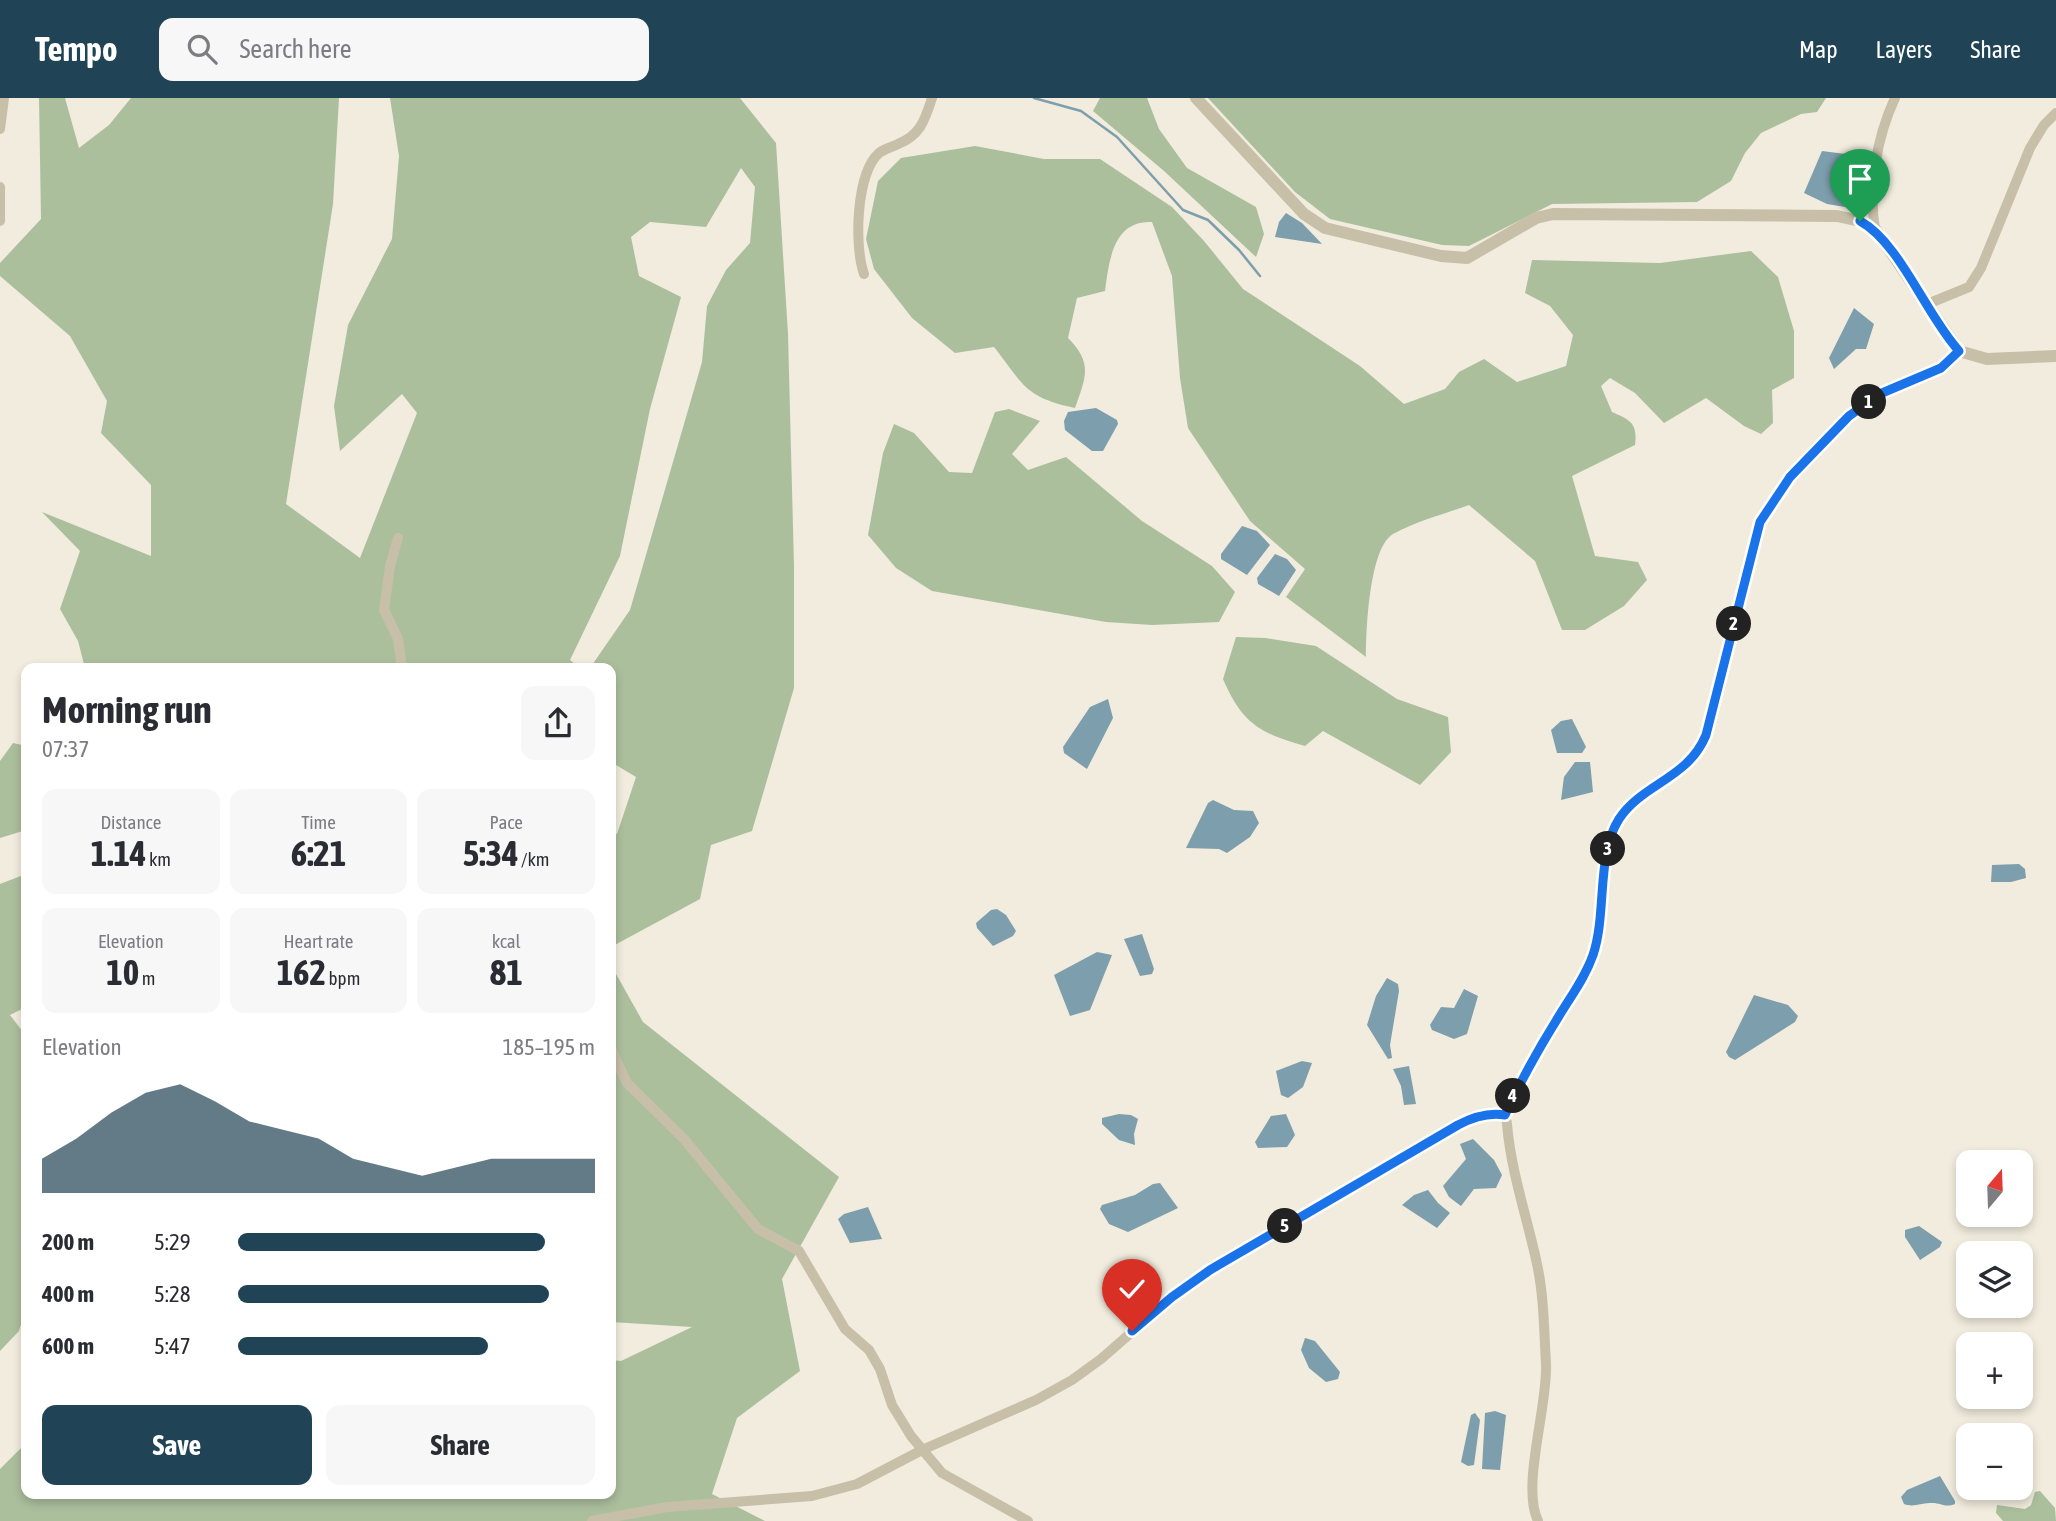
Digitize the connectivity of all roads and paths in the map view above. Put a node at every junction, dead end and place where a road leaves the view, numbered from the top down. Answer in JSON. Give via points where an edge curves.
{"nodes":[{"id":1,"x":4,"y":98,"type":"edge"},
{"id":2,"x":932,"y":98,"type":"edge"},
{"id":3,"x":1196,"y":98,"type":"edge"},
{"id":4,"x":1895,"y":98,"type":"edge"},
{"id":5,"x":2056,"y":113,"type":"edge"},
{"id":6,"x":0,"y":129,"type":"edge"},
{"id":7,"x":0,"y":187,"type":"edge"},
{"id":8,"x":0,"y":221,"type":"edge"},
{"id":9,"x":1875,"y":229,"type":"junction"},
{"id":10,"x":864,"y":274,"type":"dead end"},
{"id":11,"x":1925,"y":305,"type":"junction"},
{"id":12,"x":1959,"y":351,"type":"junction"},
{"id":13,"x":2056,"y":356,"type":"edge"},
{"id":14,"x":398,"y":538,"type":"dead end"},
{"id":15,"x":401,"y":663,"type":"edge"},
{"id":16,"x":616,"y":1060,"type":"edge"},
{"id":17,"x":1505,"y":1115,"type":"junction"},
{"id":18,"x":922,"y":1450,"type":"junction"},
{"id":19,"x":592,"y":1521,"type":"edge"},
{"id":20,"x":1028,"y":1521,"type":"edge"},
{"id":21,"x":1538,"y":1521,"type":"edge"}],
"edges":[{"from":1,"to":6,"type":"street"},
{"from":2,"to":10,"type":"street","via":[[922,129],[880,151],[868,166],[857,232]]},
{"from":3,"to":9,"type":"street","via":[[1304,214],[1325,228],[1441,256],[1467,258],[1536,218],[1553,214],[1827,215]]},
{"from":4,"to":9,"type":"street","via":[[1877,151]]},
{"from":5,"to":11,"type":"street","via":[[2031,148],[1982,268],[1969,287]]},
{"from":7,"to":8,"type":"street"},
{"from":9,"to":11,"type":"street"},
{"from":11,"to":12,"type":"street"},
{"from":12,"to":13,"type":"street","via":[[1987,359]]},
{"from":12,"to":17,"type":"street","via":[[1941,368],[1882,393],[1849,416],[1790,477],[1760,522],[1699,751],[1619,820],[1608,850],[1592,957]]},
{"from":14,"to":15,"type":"street","via":[[384,610],[398,639]]},
{"from":16,"to":18,"type":"street","via":[[627,1083],[684,1139],[758,1229],[799,1251],[845,1329],[869,1350],[892,1405]]},
{"from":17,"to":18,"type":"street","via":[[1473,1117],[1458,1125],[1210,1270],[1072,1380]]},
{"from":17,"to":21,"type":"street","via":[[1507,1142],[1538,1266],[1544,1332],[1546,1373],[1533,1489]]},
{"from":18,"to":19,"type":"street","via":[[857,1484],[812,1496],[667,1507]]},
{"from":18,"to":20,"type":"street","via":[[942,1473]]}]}
